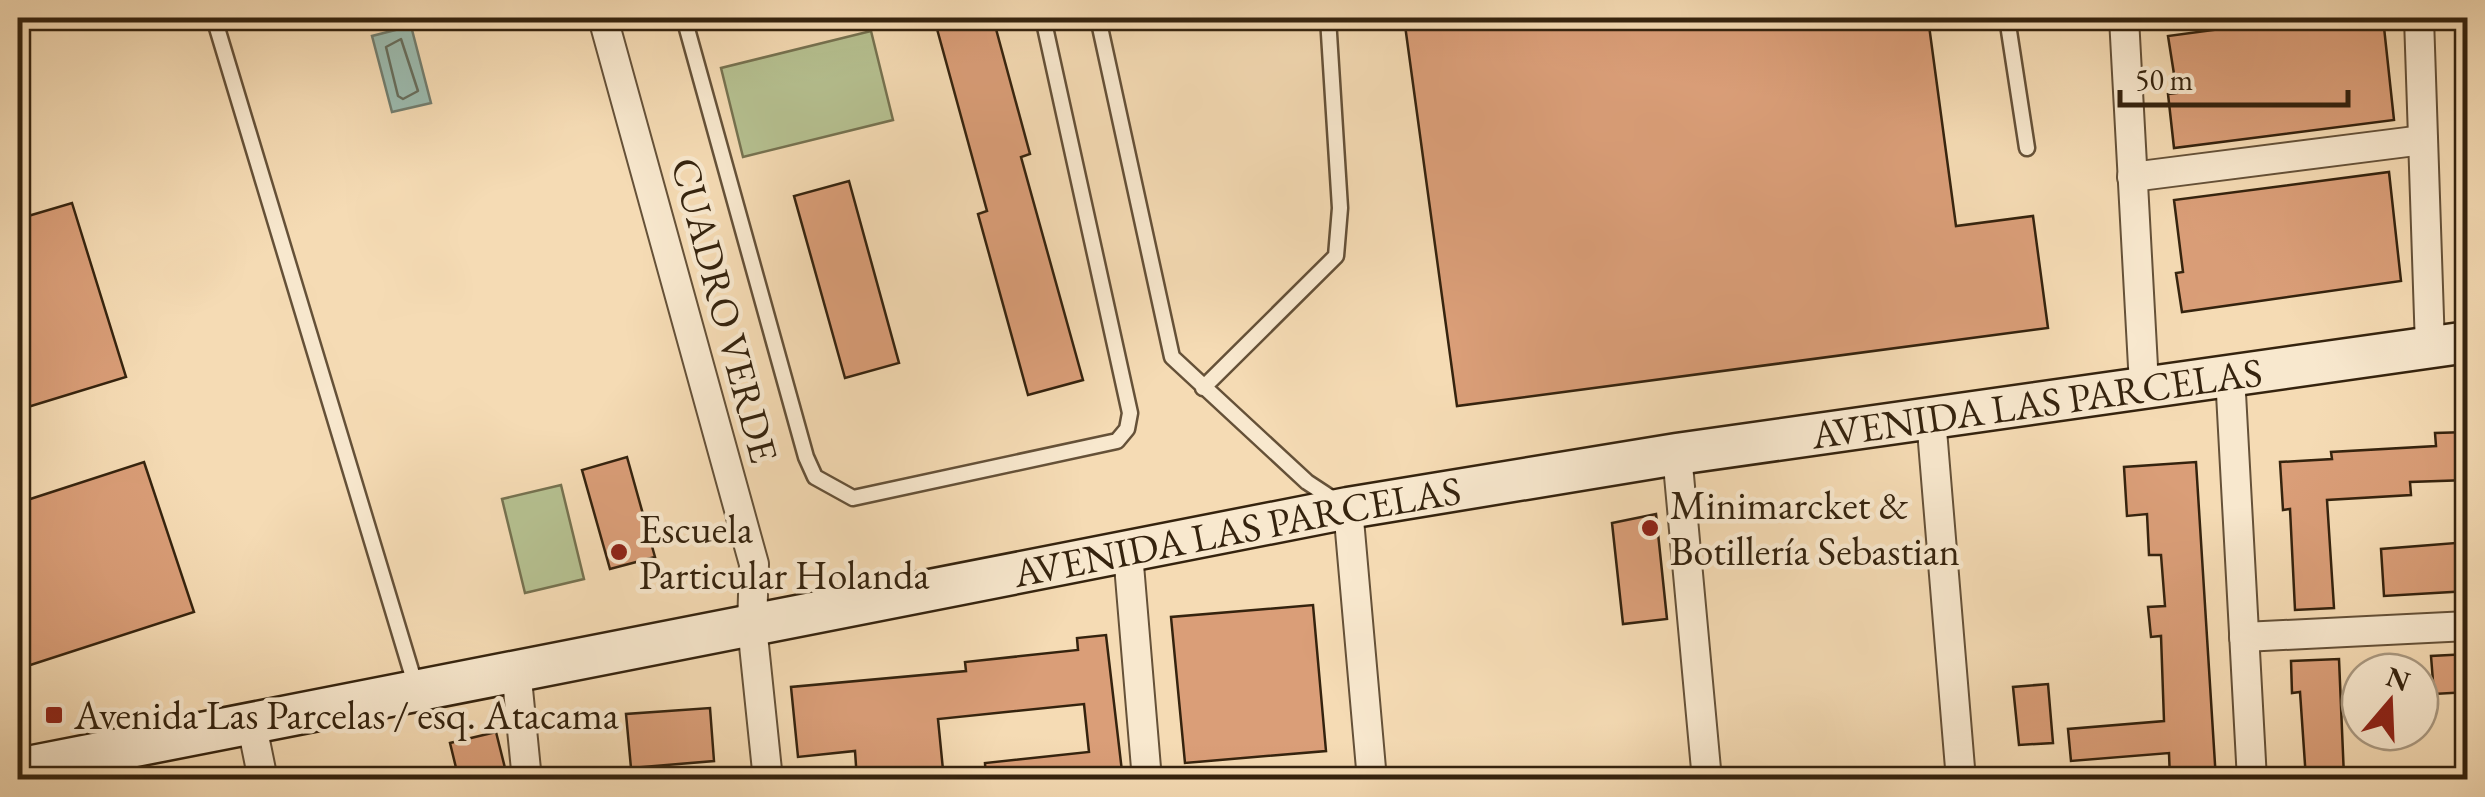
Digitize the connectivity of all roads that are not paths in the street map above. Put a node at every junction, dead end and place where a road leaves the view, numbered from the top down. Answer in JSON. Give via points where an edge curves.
{"nodes":[{"id":1,"x":214,"y":18,"type":"edge"},
{"id":2,"x":602,"y":18,"type":"edge"},
{"id":3,"x":684,"y":18,"type":"edge"},
{"id":4,"x":1043,"y":18,"type":"edge"},
{"id":5,"x":1098,"y":18,"type":"edge"},
{"id":6,"x":1328,"y":18,"type":"edge"},
{"id":7,"x":2007,"y":18,"type":"edge"},
{"id":8,"x":2124,"y":18,"type":"edge"},
{"id":9,"x":2420,"y":18,"type":"edge"},
{"id":10,"x":2423,"y":140,"type":"junction"},
{"id":11,"x":2028,"y":148,"type":"dead end"},
{"id":12,"x":2132,"y":177,"type":"junction"},
{"id":13,"x":2449,"y":344,"type":"edge"},
{"id":14,"x":2230,"y":375,"type":"junction"},
{"id":15,"x":2144,"y":385,"type":"junction"},
{"id":16,"x":1203,"y":388,"type":"junction"},
{"id":17,"x":1931,"y":418,"type":"junction"},
{"id":18,"x":1677,"y":454,"type":"junction"},
{"id":19,"x":1348,"y":508,"type":"junction"},
{"id":20,"x":1128,"y":552,"type":"junction"},
{"id":21,"x":752,"y":626,"type":"junction"},
{"id":22,"x":2468,"y":626,"type":"edge"},
{"id":23,"x":2244,"y":637,"type":"junction"},
{"id":24,"x":516,"y":669,"type":"junction"},
{"id":25,"x":416,"y":688,"type":"junction"},
{"id":26,"x":251,"y":721,"type":"junction"},
{"id":27,"x":34,"y":771,"type":"edge"},
{"id":28,"x":263,"y":780,"type":"edge"},
{"id":29,"x":527,"y":780,"type":"edge"},
{"id":30,"x":768,"y":780,"type":"edge"},
{"id":31,"x":1147,"y":780,"type":"edge"},
{"id":32,"x":1372,"y":780,"type":"edge"},
{"id":33,"x":1707,"y":780,"type":"edge"},
{"id":34,"x":1962,"y":780,"type":"edge"},
{"id":35,"x":2252,"y":780,"type":"edge"}],
"edges":[{"from":1,"to":25,"type":"lane"},
{"from":2,"to":21,"type":"street","name":"CUADRO VERDE","via":[[754,564]]},
{"from":3,"to":4,"type":"lane","via":[[806,457],[815,477],[853,498],[1117,441],[1126,429],[1130,413]]},
{"from":5,"to":16,"type":"lane","via":[[1172,357]]},
{"from":6,"to":16,"type":"lane","via":[[1340,208],[1336,256]]},
{"from":7,"to":11,"type":"lane"},
{"from":8,"to":12,"type":"street"},
{"from":9,"to":10,"type":"street"},
{"from":10,"to":12,"type":"street"},
{"from":10,"to":13,"type":"street"},
{"from":12,"to":15,"type":"street"},
{"from":13,"to":14,"type":"street","name":"AVENIDA LAS PARCELAS"},
{"from":14,"to":15,"type":"street","name":"AVENIDA LAS PARCELAS"},
{"from":14,"to":23,"type":"street"},
{"from":15,"to":17,"type":"street","name":"AVENIDA LAS PARCELAS"},
{"from":16,"to":19,"type":"lane","via":[[1307,482]]},
{"from":17,"to":18,"type":"street","name":"AVENIDA LAS PARCELAS"},
{"from":17,"to":34,"type":"street"},
{"from":18,"to":19,"type":"street","name":"AVENIDA LAS PARCELAS"},
{"from":18,"to":33,"type":"street"},
{"from":19,"to":20,"type":"street","name":"AVENIDA LAS PARCELAS"},
{"from":19,"to":32,"type":"street"},
{"from":20,"to":21,"type":"street","name":"AVENIDA LAS PARCELAS"},
{"from":20,"to":31,"type":"street"},
{"from":21,"to":24,"type":"street","name":"AVENIDA LAS PARCELAS"},
{"from":21,"to":30,"type":"street","name":"CUADRO VERDE"},
{"from":22,"to":23,"type":"street"},
{"from":23,"to":35,"type":"street"},
{"from":24,"to":25,"type":"street","name":"AVENIDA LAS PARCELAS"},
{"from":24,"to":29,"type":"street"},
{"from":25,"to":26,"type":"street","name":"AVENIDA LAS PARCELAS"},
{"from":26,"to":27,"type":"street","name":"AVENIDA LAS PARCELAS"},
{"from":26,"to":28,"type":"street"}]}
